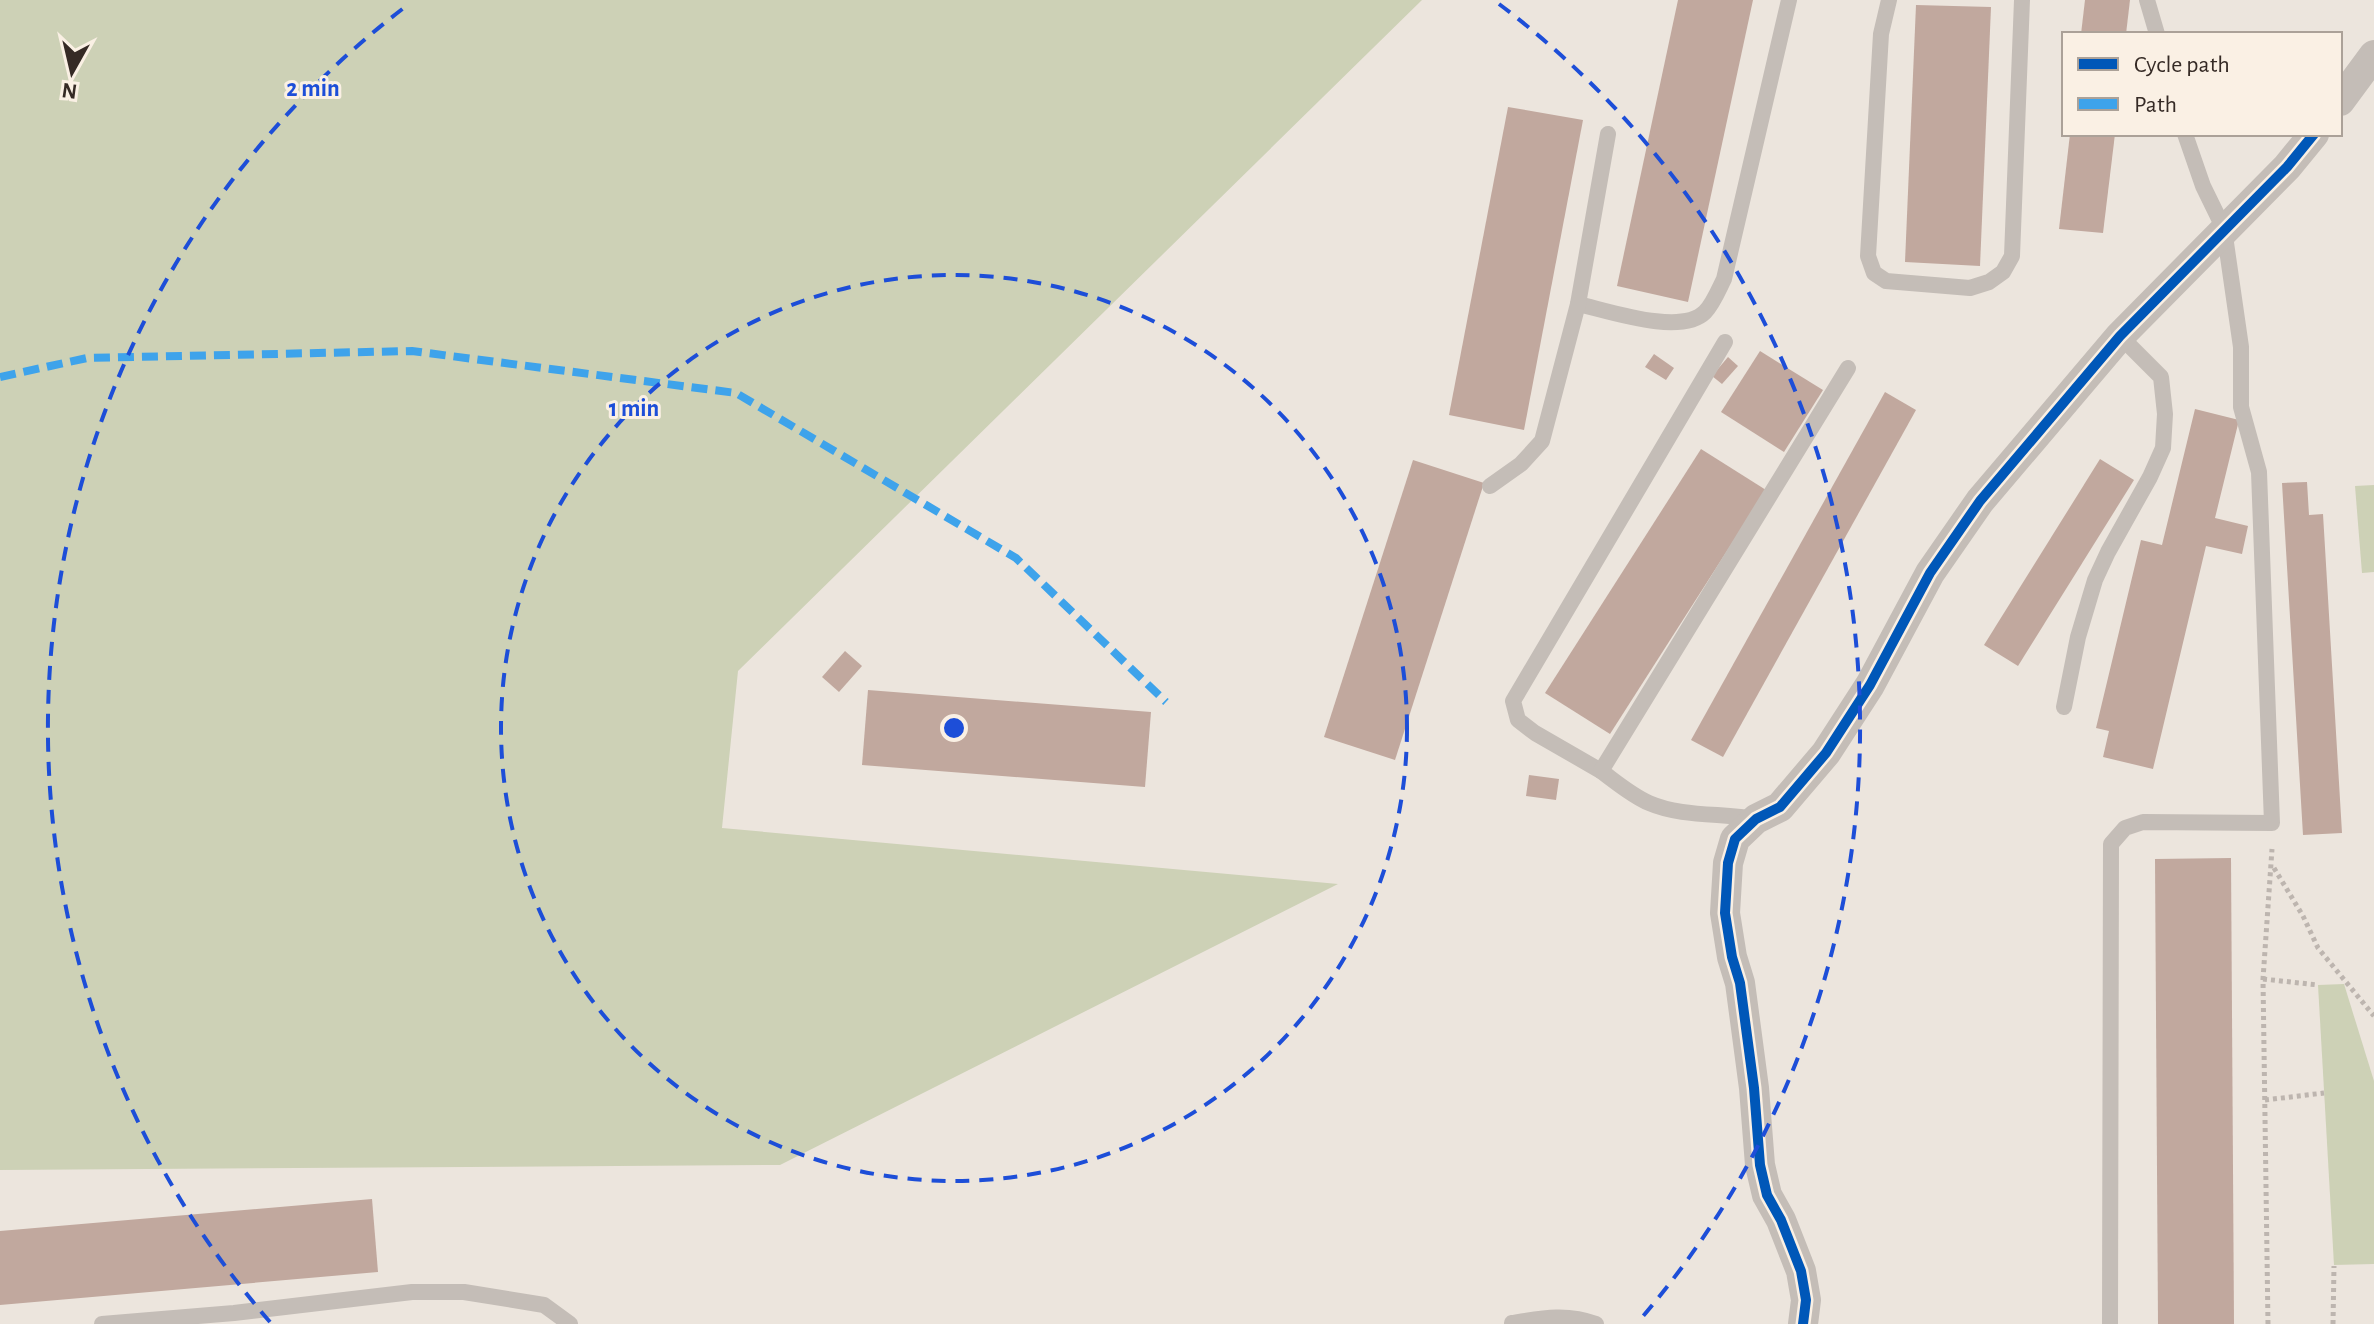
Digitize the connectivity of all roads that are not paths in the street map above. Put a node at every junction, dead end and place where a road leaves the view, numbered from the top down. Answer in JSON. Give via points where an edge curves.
{"nodes":[{"id":1,"x":1789,"y":0,"type":"edge"},
{"id":2,"x":1889,"y":0,"type":"edge"},
{"id":3,"x":2022,"y":0,"type":"edge"},
{"id":4,"x":2147,"y":0,"type":"edge"},
{"id":5,"x":2156,"y":32,"type":"edge"},
{"id":6,"x":2374,"y":55,"type":"edge"},
{"id":7,"x":2342,"y":98,"type":"edge"},
{"id":8,"x":1608,"y":134,"type":"dead end"},
{"id":9,"x":2186,"y":136,"type":"edge"},
{"id":10,"x":2312,"y":136,"type":"edge"},
{"id":11,"x":2224,"y":229,"type":"junction"},
{"id":12,"x":1578,"y":304,"type":"junction"},
{"id":13,"x":2120,"y":336,"type":"junction"},
{"id":14,"x":1725,"y":342,"type":"dead end"},
{"id":15,"x":1848,"y":368,"type":"dead end"},
{"id":16,"x":1490,"y":486,"type":"dead end"},
{"id":17,"x":2064,"y":707,"type":"dead end"},
{"id":18,"x":1601,"y":771,"type":"junction"},
{"id":19,"x":1756,"y":819,"type":"junction"},
{"id":20,"x":1512,"y":1323,"type":"edge"},
{"id":21,"x":102,"y":1324,"type":"edge"},
{"id":22,"x":570,"y":1324,"type":"edge"},
{"id":23,"x":1596,"y":1324,"type":"edge"},
{"id":24,"x":1803,"y":1324,"type":"edge"},
{"id":25,"x":2110,"y":1324,"type":"edge"}],
"edges":[{"from":1,"to":12,"type":"lane","via":[[1724,279],[1706,311],[1691,322],[1673,323]]},
{"from":2,"to":3,"type":"lane","via":[[1881,34],[1868,256],[1874,273],[1886,281],[1970,288],[2003,272],[2012,256]]},
{"from":4,"to":5,"type":"lane"},
{"from":6,"to":7,"type":"street"},
{"from":8,"to":12,"type":"lane"},
{"from":9,"to":11,"type":"lane"},
{"from":10,"to":11,"type":"street"},
{"from":11,"to":13,"type":"street"},
{"from":11,"to":25,"type":"lane","via":[[2241,347],[2241,407],[2259,472],[2272,823],[2143,822],[2125,828],[2111,844]]},
{"from":12,"to":16,"type":"lane","via":[[1542,441]]},
{"from":13,"to":17,"type":"lane","via":[[2161,377],[2163,448],[2095,580]]},
{"from":13,"to":19,"type":"street","via":[[1980,501],[1930,573],[1870,685],[1826,753],[1780,807]]},
{"from":14,"to":18,"type":"lane","via":[[1513,701],[1518,720]]},
{"from":15,"to":18,"type":"lane"},
{"from":18,"to":19,"type":"lane","via":[[1652,805]]},
{"from":19,"to":24,"type":"street","via":[[1735,839],[1725,913],[1740,983],[1760,1165],[1767,1195],[1801,1271]]},
{"from":20,"to":23,"type":"lane","via":[[1559,1315]]},
{"from":21,"to":22,"type":"lane","via":[[412,1292],[464,1292],[544,1305]]}]}
